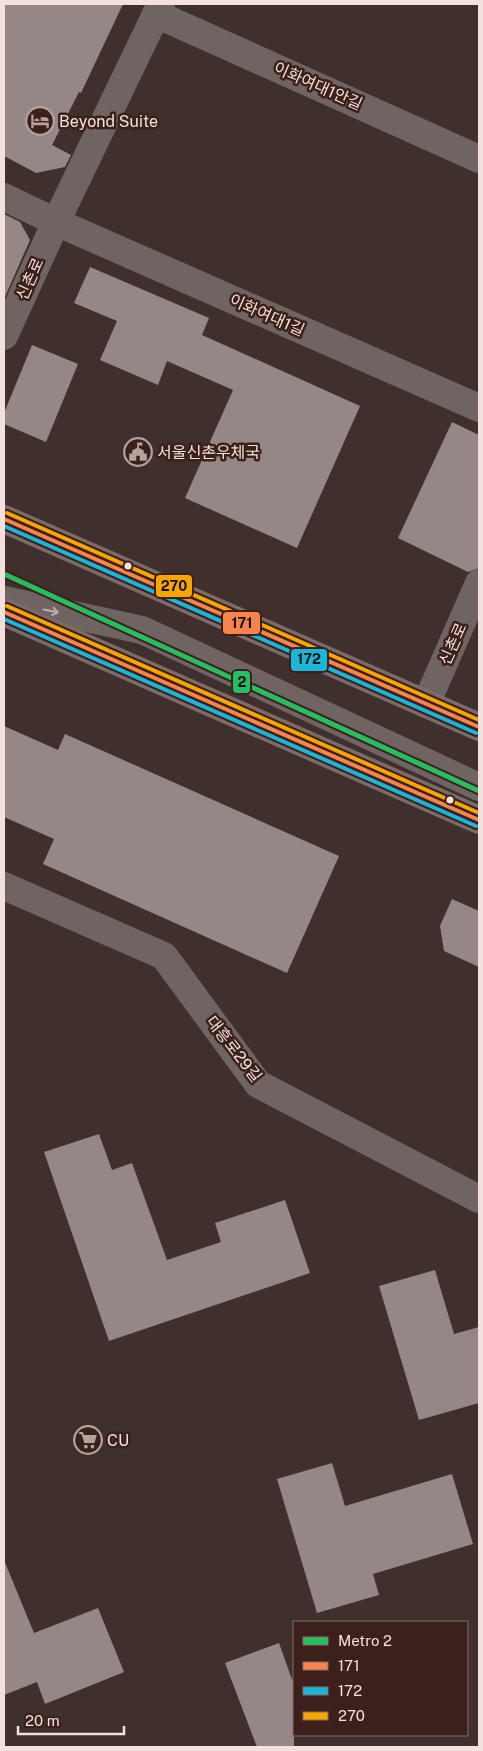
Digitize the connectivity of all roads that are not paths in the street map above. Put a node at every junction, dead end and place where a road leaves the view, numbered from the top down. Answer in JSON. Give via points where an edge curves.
{"nodes":[{"id":1,"x":158,"y":9,"type":"edge"},
{"id":2,"x":479,"y":159,"type":"edge"},
{"id":3,"x":4,"y":197,"type":"edge"},
{"id":4,"x":56,"y":222,"type":"junction"},
{"id":5,"x":4,"y":336,"type":"edge"},
{"id":6,"x":479,"y":408,"type":"edge"},
{"id":7,"x":4,"y":519,"type":"edge"},
{"id":8,"x":479,"y":583,"type":"edge"},
{"id":9,"x":4,"y":600,"type":"edge"},
{"id":10,"x":4,"y":612,"type":"edge"},
{"id":11,"x":426,"y":704,"type":"junction"},
{"id":12,"x":479,"y":727,"type":"edge"},
{"id":13,"x":479,"y":787,"type":"edge"},
{"id":14,"x":479,"y":820,"type":"edge"},
{"id":15,"x":4,"y":886,"type":"edge"},
{"id":16,"x":479,"y":1199,"type":"edge"}],
"edges":[{"from":1,"to":2,"type":"street","name":"이화여대1안길"},
{"from":1,"to":4,"type":"street"},
{"from":3,"to":4,"type":"street","name":"이화여대1길"},
{"from":4,"to":5,"type":"street","name":"신촌로"},
{"from":4,"to":6,"type":"street","name":"이화여대1길"},
{"from":7,"to":11,"type":"main road"},
{"from":8,"to":11,"type":"street","name":"신촌로"},
{"from":9,"to":13,"type":"street","one_way":true,"via":[[142,630]]},
{"from":10,"to":14,"type":"main road"},
{"from":11,"to":12,"type":"main road"},
{"from":15,"to":16,"type":"street","name":"대흥로29길","via":[[164,956],[258,1084]]}]}
